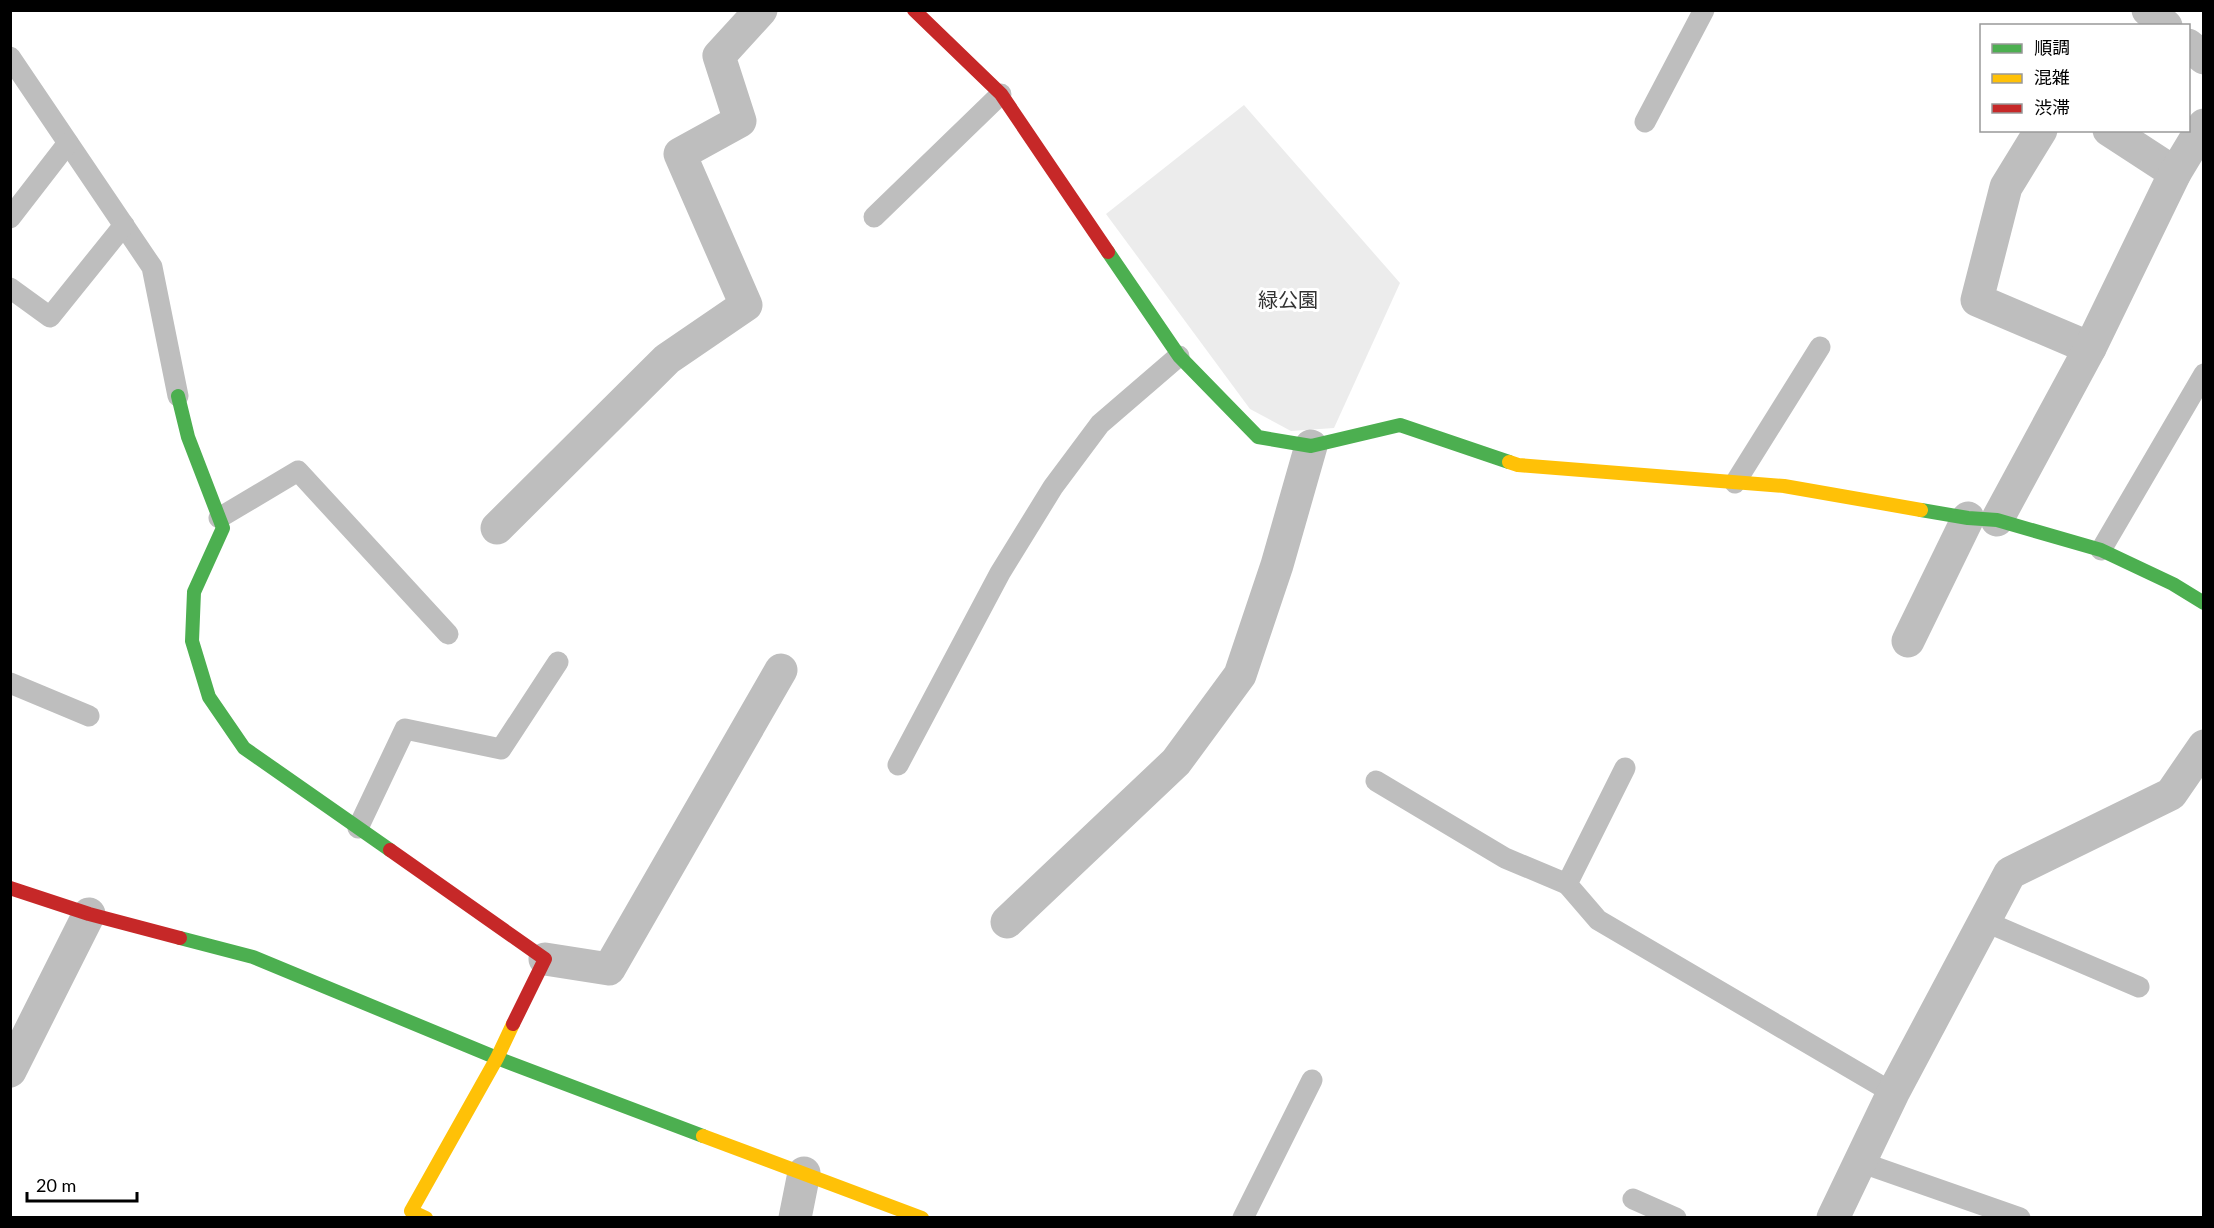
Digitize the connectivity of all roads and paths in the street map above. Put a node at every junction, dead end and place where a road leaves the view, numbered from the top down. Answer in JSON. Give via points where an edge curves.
{"nodes":[{"id":1,"x":761,"y":10,"type":"edge"},
{"id":2,"x":914,"y":10,"type":"edge"},
{"id":3,"x":1704,"y":10,"type":"edge"},
{"id":4,"x":2148,"y":10,"type":"edge"},
{"id":5,"x":2164,"y":24,"type":"edge"},
{"id":6,"x":2190,"y":47,"type":"edge"},
{"id":7,"x":11,"y":58,"type":"edge"},
{"id":8,"x":2204,"y":58,"type":"edge"},
{"id":9,"x":1001,"y":94,"type":"junction"},
{"id":10,"x":1645,"y":122,"type":"dead end"},
{"id":11,"x":2204,"y":125,"type":"edge"},
{"id":12,"x":2040,"y":132,"type":"edge"},
{"id":13,"x":2112,"y":132,"type":"edge"},
{"id":14,"x":68,"y":143,"type":"junction"},
{"id":15,"x":2175,"y":173,"type":"junction"},
{"id":16,"x":874,"y":217,"type":"dead end"},
{"id":17,"x":10,"y":218,"type":"edge"},
{"id":18,"x":124,"y":225,"type":"junction"},
{"id":19,"x":10,"y":288,"type":"edge"},
{"id":20,"x":1820,"y":347,"type":"dead end"},
{"id":21,"x":2090,"y":348,"type":"junction"},
{"id":22,"x":1179,"y":356,"type":"junction"},
{"id":23,"x":2204,"y":374,"type":"edge"},
{"id":24,"x":178,"y":396,"type":"joint"},
{"id":25,"x":1311,"y":446,"type":"junction"},
{"id":26,"x":1735,"y":483,"type":"junction"},
{"id":27,"x":219,"y":518,"type":"junction"},
{"id":28,"x":1982,"y":519,"type":"junction"},
{"id":29,"x":497,"y":528,"type":"dead end"},
{"id":30,"x":2101,"y":550,"type":"junction"},
{"id":31,"x":2204,"y":603,"type":"edge"},
{"id":32,"x":448,"y":634,"type":"dead end"},
{"id":33,"x":1908,"y":641,"type":"dead end"},
{"id":34,"x":558,"y":662,"type":"dead end"},
{"id":35,"x":781,"y":670,"type":"dead end"},
{"id":36,"x":10,"y":683,"type":"edge"},
{"id":37,"x":89,"y":716,"type":"dead end"},
{"id":38,"x":2204,"y":746,"type":"edge"},
{"id":39,"x":898,"y":765,"type":"dead end"},
{"id":40,"x":1625,"y":768,"type":"dead end"},
{"id":41,"x":1376,"y":781,"type":"dead end"},
{"id":42,"x":358,"y":828,"type":"junction"},
{"id":43,"x":1567,"y":884,"type":"junction"},
{"id":44,"x":10,"y":888,"type":"edge"},
{"id":45,"x":89,"y":914,"type":"junction"},
{"id":46,"x":1984,"y":921,"type":"junction"},
{"id":47,"x":1007,"y":922,"type":"dead end"},
{"id":48,"x":545,"y":959,"type":"junction"},
{"id":49,"x":2139,"y":987,"type":"dead end"},
{"id":50,"x":497,"y":1058,"type":"junction"},
{"id":51,"x":10,"y":1071,"type":"edge"},
{"id":52,"x":1312,"y":1080,"type":"dead end"},
{"id":53,"x":1893,"y":1093,"type":"junction"},
{"id":54,"x":1860,"y":1162,"type":"junction"},
{"id":55,"x":804,"y":1173,"type":"junction"},
{"id":56,"x":1633,"y":1199,"type":"dead end"},
{"id":57,"x":415,"y":1215,"type":"edge"},
{"id":58,"x":795,"y":1218,"type":"edge"},
{"id":59,"x":922,"y":1218,"type":"edge"},
{"id":60,"x":1243,"y":1218,"type":"edge"},
{"id":61,"x":1676,"y":1218,"type":"edge"},
{"id":62,"x":1833,"y":1218,"type":"edge"},
{"id":63,"x":2020,"y":1218,"type":"edge"}],
"edges":[{"from":1,"to":29,"type":"street","via":[[719,56],[740,121],[680,154],[746,305],[667,359]]},
{"from":2,"to":9,"type":"street"},
{"from":3,"to":10,"type":"lane"},
{"from":4,"to":5,"type":"street"},
{"from":6,"to":8,"type":"street"},
{"from":7,"to":14,"type":"lane"},
{"from":9,"to":16,"type":"lane"},
{"from":9,"to":22,"type":"street"},
{"from":11,"to":15,"type":"street"},
{"from":12,"to":21,"type":"street","via":[[2006,187],[1977,300]]},
{"from":13,"to":15,"type":"street"},
{"from":14,"to":17,"type":"lane"},
{"from":14,"to":18,"type":"lane"},
{"from":15,"to":21,"type":"street"},
{"from":18,"to":19,"type":"lane","via":[[50,318]]},
{"from":18,"to":24,"type":"lane","via":[[152,267]]},
{"from":20,"to":26,"type":"lane"},
{"from":21,"to":28,"type":"street"},
{"from":22,"to":25,"type":"street","via":[[1258,436]]},
{"from":22,"to":39,"type":"lane","via":[[1100,424],[1053,487],[1000,573]]},
{"from":23,"to":30,"type":"lane"},
{"from":24,"to":27,"type":"street","via":[[188,437]]},
{"from":25,"to":26,"type":"street","via":[[1400,425],[1518,465]]},
{"from":25,"to":47,"type":"street","via":[[1240,675],[1176,762]]},
{"from":26,"to":28,"type":"street","via":[[1784,486]]},
{"from":27,"to":32,"type":"lane","via":[[298,471]]},
{"from":27,"to":42,"type":"street","via":[[223,528],[194,592],[192,641],[208,697],[244,748]]},
{"from":28,"to":30,"type":"street"},
{"from":28,"to":33,"type":"street"},
{"from":30,"to":31,"type":"street"},
{"from":34,"to":42,"type":"lane","via":[[501,749],[405,729]]},
{"from":35,"to":48,"type":"street","via":[[609,969]]},
{"from":36,"to":37,"type":"lane"},
{"from":38,"to":46,"type":"street","via":[[2171,794],[2010,873]]},
{"from":40,"to":43,"type":"lane"},
{"from":41,"to":43,"type":"lane","via":[[1505,858]]},
{"from":42,"to":48,"type":"street"},
{"from":43,"to":53,"type":"lane","via":[[1598,920]]},
{"from":44,"to":45,"type":"street"},
{"from":45,"to":50,"type":"street","via":[[253,957]]},
{"from":45,"to":51,"type":"street"},
{"from":46,"to":49,"type":"lane"},
{"from":46,"to":53,"type":"street"},
{"from":48,"to":50,"type":"street"},
{"from":50,"to":55,"type":"street"},
{"from":50,"to":57,"type":"street"},
{"from":52,"to":60,"type":"lane"},
{"from":53,"to":54,"type":"street"},
{"from":54,"to":62,"type":"street"},
{"from":54,"to":63,"type":"lane"},
{"from":55,"to":58,"type":"street"},
{"from":55,"to":59,"type":"street"},
{"from":56,"to":61,"type":"lane"}]}
